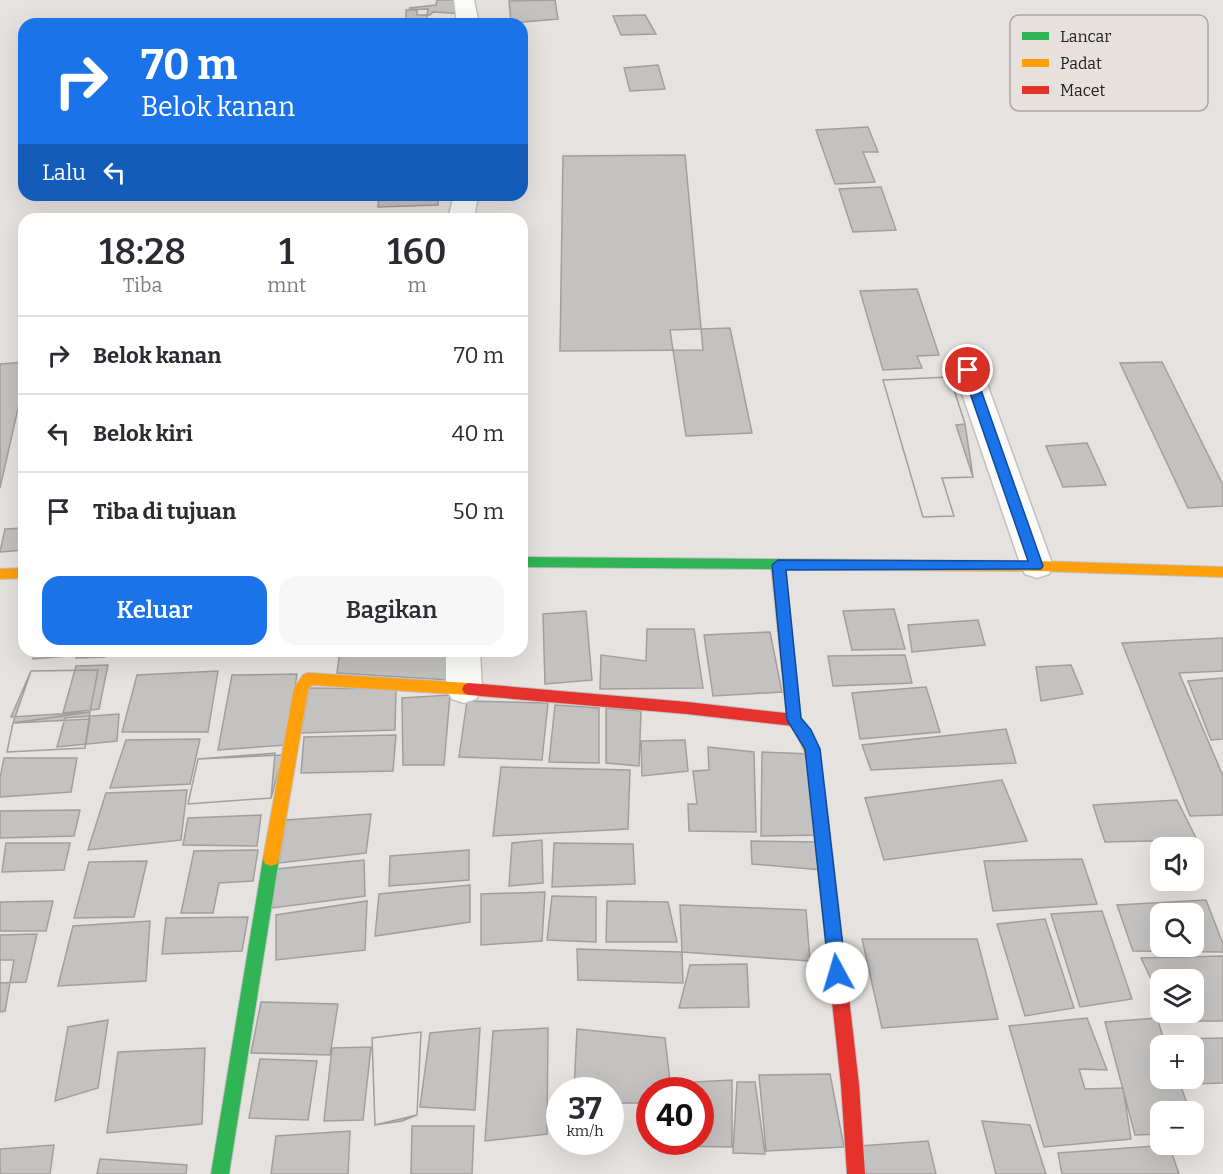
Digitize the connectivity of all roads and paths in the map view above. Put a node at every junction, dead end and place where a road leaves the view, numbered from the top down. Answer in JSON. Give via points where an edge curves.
{"nodes":[{"id":1,"x":464,"y":0,"type":"edge"},
{"id":2,"x":467,"y":18,"type":"edge"},
{"id":3,"x":968,"y":370,"type":"dead end"},
{"id":4,"x":528,"y":562,"type":"edge"},
{"id":5,"x":778,"y":565,"type":"junction"},
{"id":6,"x":1037,"y":566,"type":"junction"},
{"id":7,"x":1223,"y":572,"type":"edge"},
{"id":8,"x":18,"y":573,"type":"edge"},
{"id":9,"x":0,"y":574,"type":"edge"},
{"id":10,"x":463,"y":657,"type":"edge"},
{"id":11,"x":464,"y":689,"type":"junction"},
{"id":12,"x":794,"y":720,"type":"junction"},
{"id":13,"x":220,"y":1174,"type":"edge"},
{"id":14,"x":856,"y":1174,"type":"edge"}],
"edges":[{"from":1,"to":2,"type":"street"},
{"from":3,"to":6,"type":"street"},
{"from":4,"to":5,"type":"street"},
{"from":5,"to":6,"type":"street"},
{"from":5,"to":12,"type":"street"},
{"from":6,"to":7,"type":"street"},
{"from":8,"to":9,"type":"street"},
{"from":10,"to":11,"type":"street"},
{"from":11,"to":12,"type":"street"},
{"from":11,"to":13,"type":"street","via":[[322,679],[308,679],[301,688]]},
{"from":12,"to":14,"type":"street","via":[[813,749]]}]}
